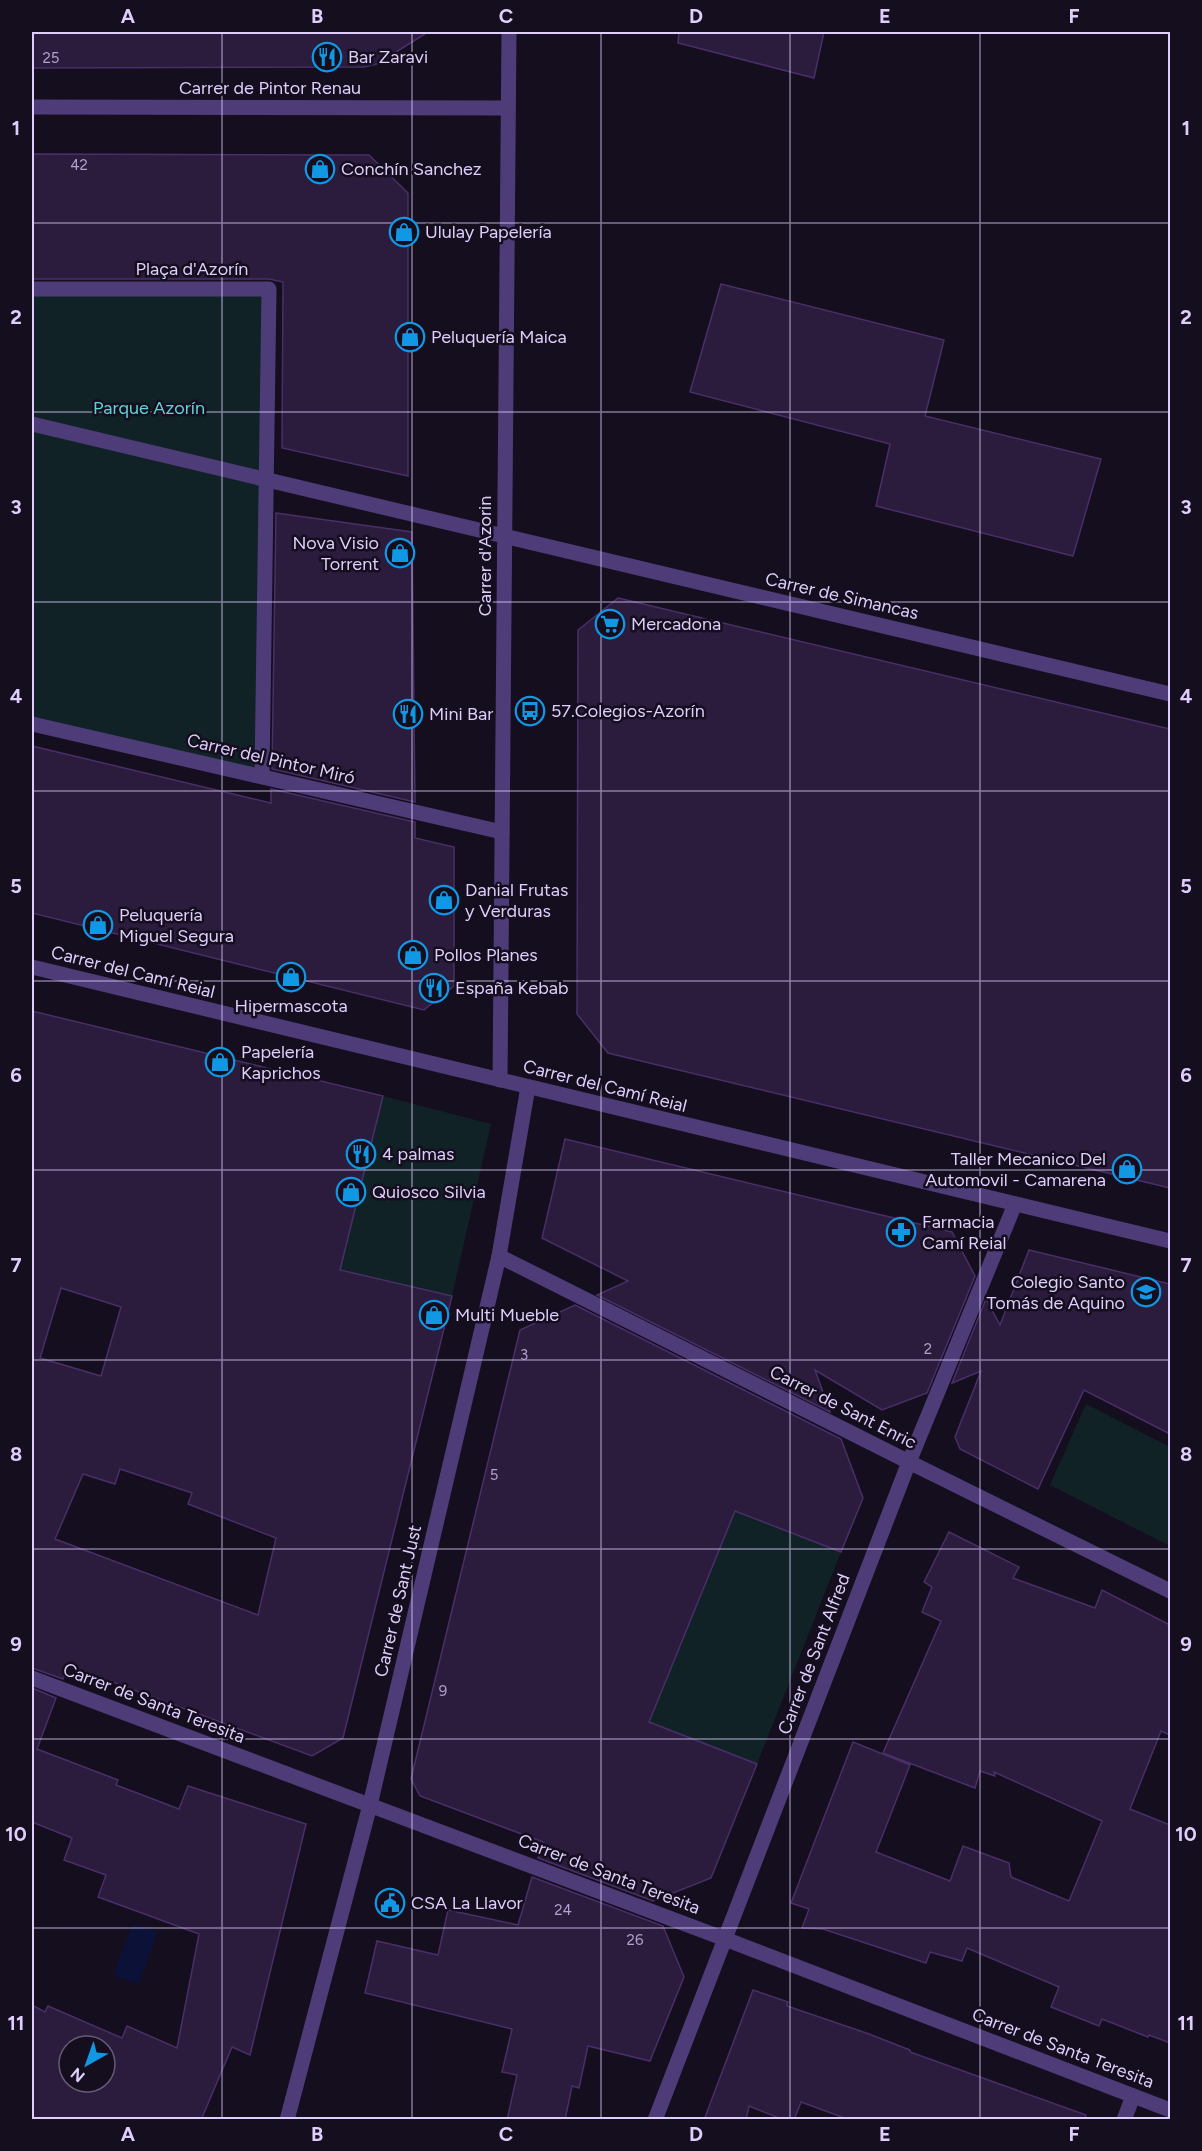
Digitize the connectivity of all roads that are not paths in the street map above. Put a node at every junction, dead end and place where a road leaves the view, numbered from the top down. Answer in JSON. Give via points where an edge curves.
{"nodes":[{"id":1,"x":508,"y":32,"type":"edge"},
{"id":2,"x":32,"y":107,"type":"edge"},
{"id":3,"x":508,"y":108,"type":"junction"},
{"id":4,"x":32,"y":289,"type":"edge"},
{"id":5,"x":32,"y":424,"type":"edge"},
{"id":6,"x":267,"y":480,"type":"junction"},
{"id":7,"x":505,"y":536,"type":"junction"},
{"id":8,"x":1170,"y":694,"type":"edge"},
{"id":9,"x":32,"y":724,"type":"edge"},
{"id":10,"x":261,"y":776,"type":"junction"},
{"id":11,"x":502,"y":832,"type":"junction"},
{"id":12,"x":32,"y":967,"type":"edge"},
{"id":13,"x":500,"y":1080,"type":"junction"},
{"id":14,"x":528,"y":1087,"type":"junction"},
{"id":15,"x":1015,"y":1204,"type":"junction"},
{"id":16,"x":1170,"y":1241,"type":"edge"},
{"id":17,"x":499,"y":1256,"type":"junction"},
{"id":18,"x":909,"y":1462,"type":"junction"},
{"id":19,"x":1170,"y":1591,"type":"edge"},
{"id":20,"x":32,"y":1678,"type":"edge"},
{"id":21,"x":370,"y":1805,"type":"junction"},
{"id":22,"x":725,"y":1939,"type":"junction"},
{"id":23,"x":1133,"y":2096,"type":"junction"},
{"id":24,"x":1170,"y":2110,"type":"edge"},
{"id":25,"x":287,"y":2120,"type":"edge"},
{"id":26,"x":655,"y":2120,"type":"edge"},
{"id":27,"x":1124,"y":2120,"type":"edge"}],
"edges":[{"from":1,"to":3,"type":"street","name":"Carrer d'Azorin"},
{"from":2,"to":3,"type":"street","name":"Carrer de Pintor Renau"},
{"from":3,"to":7,"type":"street","name":"Carrer d'Azorin"},
{"from":4,"to":6,"type":"street","name":"Plaça d'Azorín","via":[[269,289]]},
{"from":5,"to":6,"type":"street"},
{"from":6,"to":7,"type":"street"},
{"from":6,"to":10,"type":"street","name":"Plaça d'Azorín"},
{"from":7,"to":8,"type":"street","name":"Carrer de Simancas"},
{"from":7,"to":11,"type":"street","name":"Carrer d'Azorin"},
{"from":9,"to":10,"type":"street","name":"Carrer del Pintor Miró"},
{"from":10,"to":11,"type":"street","name":"Carrer del Pintor Miró"},
{"from":11,"to":13,"type":"street","name":"Carrer d'Azorin"},
{"from":12,"to":13,"type":"street","name":"Carrer del Camí Reial"},
{"from":13,"to":14,"type":"street","name":"Carrer del Camí Reial"},
{"from":14,"to":15,"type":"street","name":"Carrer del Camí Reial"},
{"from":14,"to":17,"type":"street","name":"Carrer de Sant Just"},
{"from":15,"to":16,"type":"street","name":"Carrer del Camí Reial"},
{"from":15,"to":18,"type":"street","name":"Carrer de Sant Alfred"},
{"from":17,"to":18,"type":"street","name":"Carrer de Sant Enric"},
{"from":17,"to":21,"type":"street","name":"Carrer de Sant Just"},
{"from":18,"to":19,"type":"street","name":"Carrer de Sant Enric"},
{"from":18,"to":22,"type":"street","name":"Carrer de Sant Alfred"},
{"from":20,"to":21,"type":"street","name":"Carrer de Santa Teresita"},
{"from":21,"to":22,"type":"street","name":"Carrer de Santa Teresita"},
{"from":21,"to":25,"type":"street","name":"Carrer de Sant Just"},
{"from":22,"to":23,"type":"street","name":"Carrer de Santa Teresita"},
{"from":22,"to":26,"type":"street","name":"Carrer de Sant Alfred"},
{"from":23,"to":24,"type":"street","name":"Carrer de Santa Teresita"},
{"from":23,"to":27,"type":"street"}]}
